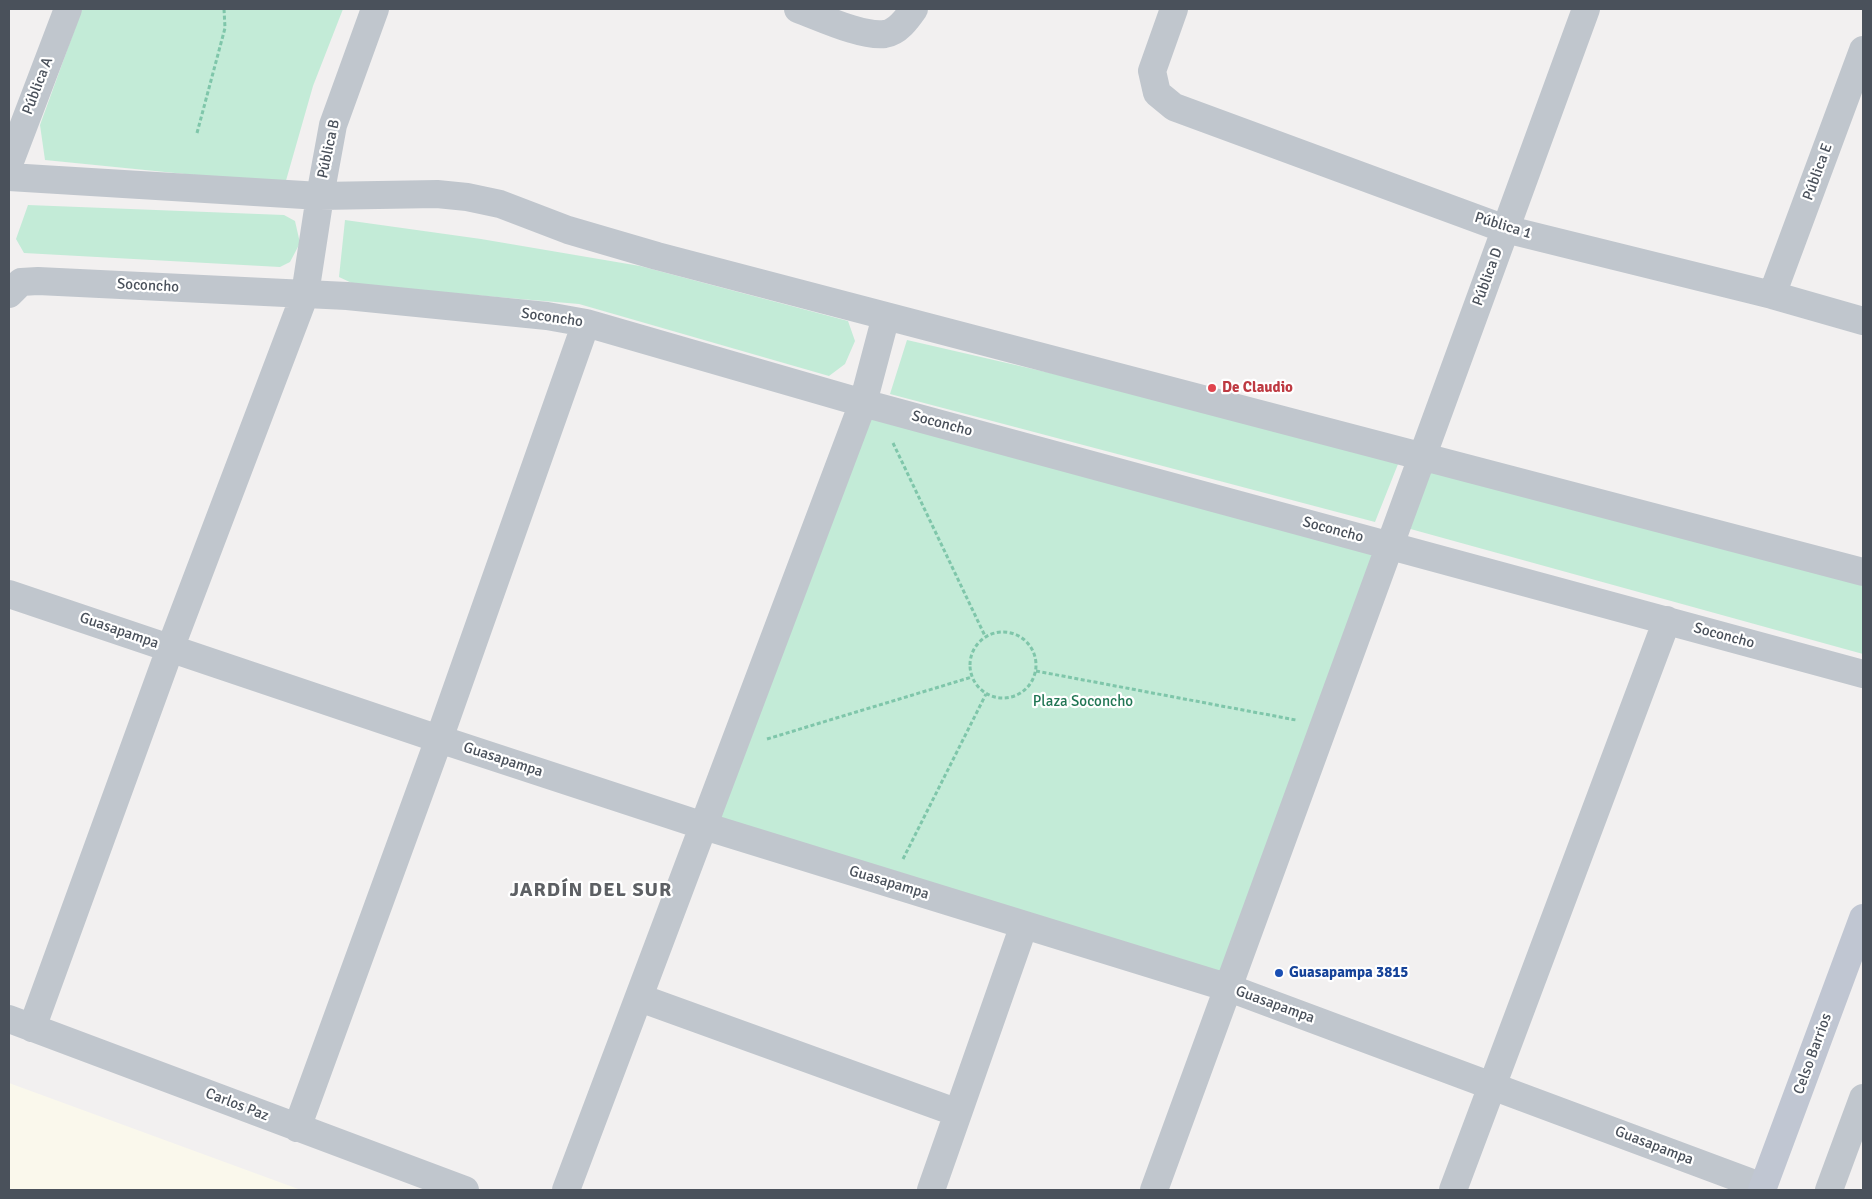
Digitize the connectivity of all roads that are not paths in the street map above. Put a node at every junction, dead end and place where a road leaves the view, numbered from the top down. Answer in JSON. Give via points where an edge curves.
{"nodes":[{"id":1,"x":68,"y":9,"type":"edge"},
{"id":2,"x":375,"y":9,"type":"edge"},
{"id":3,"x":798,"y":9,"type":"edge"},
{"id":4,"x":914,"y":9,"type":"edge"},
{"id":5,"x":1174,"y":9,"type":"edge"},
{"id":6,"x":1586,"y":9,"type":"edge"},
{"id":7,"x":1863,"y":50,"type":"edge"},
{"id":8,"x":9,"y":164,"type":"edge"},
{"id":9,"x":9,"y":177,"type":"edge"},
{"id":10,"x":320,"y":196,"type":"junction"},
{"id":11,"x":1505,"y":228,"type":"junction"},
{"id":12,"x":9,"y":294,"type":"edge"},
{"id":13,"x":305,"y":294,"type":"junction"},
{"id":14,"x":1772,"y":295,"type":"junction"},
{"id":15,"x":886,"y":316,"type":"junction"},
{"id":16,"x":1863,"y":321,"type":"edge"},
{"id":17,"x":586,"y":323,"type":"junction"},
{"id":18,"x":870,"y":404,"type":"junction"},
{"id":19,"x":1424,"y":457,"type":"junction"},
{"id":20,"x":1391,"y":546,"type":"junction"},
{"id":21,"x":1863,"y":572,"type":"edge"},
{"id":22,"x":9,"y":594,"type":"edge"},
{"id":23,"x":1667,"y":620,"type":"junction"},
{"id":24,"x":170,"y":649,"type":"junction"},
{"id":25,"x":1863,"y":674,"type":"edge"},
{"id":26,"x":439,"y":739,"type":"junction"},
{"id":27,"x":704,"y":826,"type":"junction"},
{"id":28,"x":1863,"y":918,"type":"edge"},
{"id":29,"x":1024,"y":925,"type":"junction"},
{"id":30,"x":1229,"y":988,"type":"junction"},
{"id":31,"x":640,"y":998,"type":"junction"},
{"id":32,"x":20,"y":1024,"type":"edge"},
{"id":33,"x":1493,"y":1085,"type":"junction"},
{"id":34,"x":1863,"y":1098,"type":"edge"},
{"id":35,"x":958,"y":1113,"type":"junction"},
{"id":36,"x":298,"y":1128,"type":"junction"},
{"id":37,"x":1762,"y":1189,"type":"edge"},
{"id":38,"x":466,"y":1190,"type":"edge"},
{"id":39,"x":566,"y":1190,"type":"edge"},
{"id":40,"x":930,"y":1190,"type":"edge"},
{"id":41,"x":1154,"y":1190,"type":"edge"},
{"id":42,"x":1453,"y":1190,"type":"edge"},
{"id":43,"x":1829,"y":1190,"type":"edge"}],
"edges":[{"from":1,"to":8,"type":"street","name":"Pública A"},
{"from":2,"to":10,"type":"street","name":"Pública B","via":[[333,125]]},
{"from":3,"to":4,"type":"street","via":[[863,32],[886,34],[904,23]]},
{"from":5,"to":11,"type":"street","name":"Pública 1","via":[[1152,71],[1156,93],[1174,107]]},
{"from":6,"to":11,"type":"street","name":"Pública D"},
{"from":7,"to":14,"type":"street","name":"Pública E"},
{"from":9,"to":10,"type":"street"},
{"from":10,"to":13,"type":"street","name":"Pública B"},
{"from":10,"to":15,"type":"street","via":[[437,194],[467,197],[500,204],[568,230],[657,256]]},
{"from":11,"to":14,"type":"street","name":"Pública 1"},
{"from":11,"to":19,"type":"street","name":"Pública D"},
{"from":12,"to":13,"type":"street","name":"Soconcho","via":[[21,282],[38,281]]},
{"from":13,"to":17,"type":"street","name":"Soconcho","via":[[547,316]]},
{"from":13,"to":24,"type":"street","name":"Pública B"},
{"from":14,"to":16,"type":"street","name":"Pública 1"},
{"from":15,"to":18,"type":"street"},
{"from":15,"to":19,"type":"street"},
{"from":17,"to":18,"type":"street","name":"Soconcho"},
{"from":17,"to":26,"type":"street"},
{"from":18,"to":20,"type":"street","name":"Soconcho"},
{"from":18,"to":27,"type":"street"},
{"from":19,"to":20,"type":"street","name":"Pública D"},
{"from":19,"to":21,"type":"street"},
{"from":20,"to":23,"type":"street","name":"Soconcho"},
{"from":20,"to":30,"type":"street","name":"Pública D"},
{"from":22,"to":24,"type":"street","name":"Guasapampa"},
{"from":23,"to":25,"type":"street","name":"Soconcho"},
{"from":23,"to":33,"type":"street"},
{"from":24,"to":26,"type":"street","name":"Guasapampa"},
{"from":24,"to":32,"type":"street","name":"Pública B"},
{"from":26,"to":27,"type":"street","name":"Guasapampa"},
{"from":26,"to":36,"type":"street"},
{"from":27,"to":29,"type":"street","name":"Guasapampa"},
{"from":27,"to":31,"type":"street"},
{"from":28,"to":37,"type":"main road","name":"Celso Barrios"},
{"from":29,"to":30,"type":"street","name":"Guasapampa"},
{"from":29,"to":35,"type":"street"},
{"from":30,"to":33,"type":"street","name":"Guasapampa"},
{"from":30,"to":41,"type":"street","name":"Pública D"},
{"from":31,"to":35,"type":"street"},
{"from":31,"to":39,"type":"street"},
{"from":32,"to":36,"type":"street","name":"Carlos Paz"},
{"from":33,"to":37,"type":"street","name":"Guasapampa"},
{"from":33,"to":42,"type":"street"},
{"from":34,"to":43,"type":"street"},
{"from":35,"to":40,"type":"street"},
{"from":36,"to":38,"type":"street","name":"Carlos Paz"}]}
